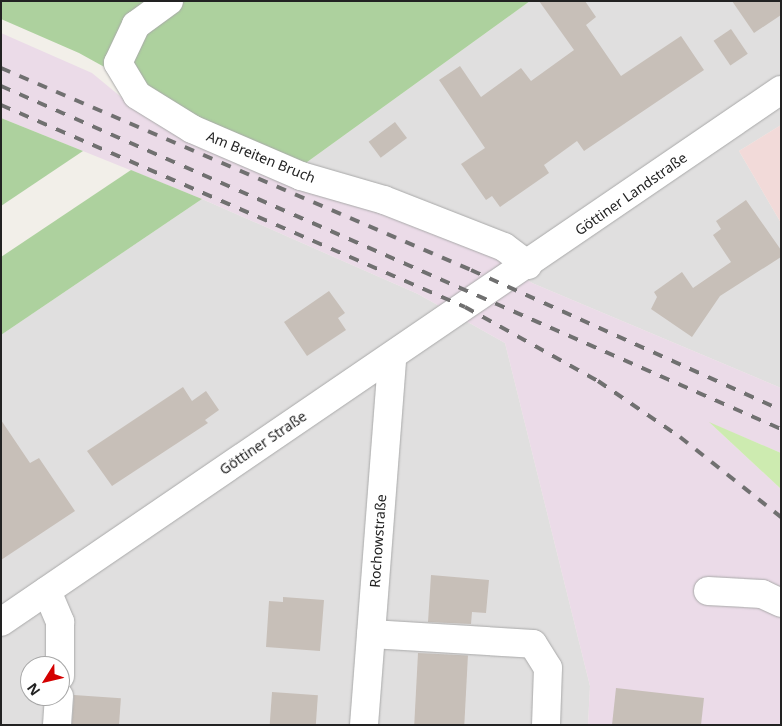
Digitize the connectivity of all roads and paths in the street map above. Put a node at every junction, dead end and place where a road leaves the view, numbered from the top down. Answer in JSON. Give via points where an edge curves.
{"nodes":[{"id":1,"x":170,"y":1,"type":"edge"},
{"id":2,"x":781,"y":90,"type":"edge"},
{"id":3,"x":528,"y":265,"type":"junction"},
{"id":4,"x":481,"y":296,"type":"joint"},
{"id":5,"x":392,"y":357,"type":"junction"},
{"id":6,"x":47,"y":591,"type":"junction"},
{"id":7,"x":708,"y":591,"type":"dead end"},
{"id":8,"x":781,"y":603,"type":"edge"},
{"id":9,"x":1,"y":622,"type":"edge"},
{"id":10,"x":371,"y":634,"type":"junction"},
{"id":11,"x":60,"y":656,"type":"edge"},
{"id":12,"x":58,"y":706,"type":"edge"},
{"id":13,"x":57,"y":725,"type":"edge"},
{"id":14,"x":364,"y":725,"type":"edge"},
{"id":15,"x":546,"y":725,"type":"edge"}],
"edges":[{"from":1,"to":3,"type":"street","name":"Am Breiten Bruch","via":[[136,25],[118,62],[137,95],[192,129],[292,172],[384,200],[504,247]]},
{"from":2,"to":3,"type":"street","name":"Göttiner Landstraße"},
{"from":3,"to":4,"type":"street","name":"Göttiner Landstraße"},
{"from":4,"to":5,"type":"street","name":"Göttiner Straße"},
{"from":5,"to":6,"type":"street","name":"Göttiner Straße"},
{"from":5,"to":10,"type":"street","name":"Rochowstraße"},
{"from":6,"to":9,"type":"street","name":"Göttiner Straße"},
{"from":6,"to":11,"type":"street","via":[[60,622]]},
{"from":7,"to":8,"type":"street","via":[[762,594]]},
{"from":10,"to":14,"type":"street","name":"Rochowstraße"},
{"from":10,"to":15,"type":"street","via":[[533,644],[548,668]]},
{"from":12,"to":13,"type":"street"}]}
